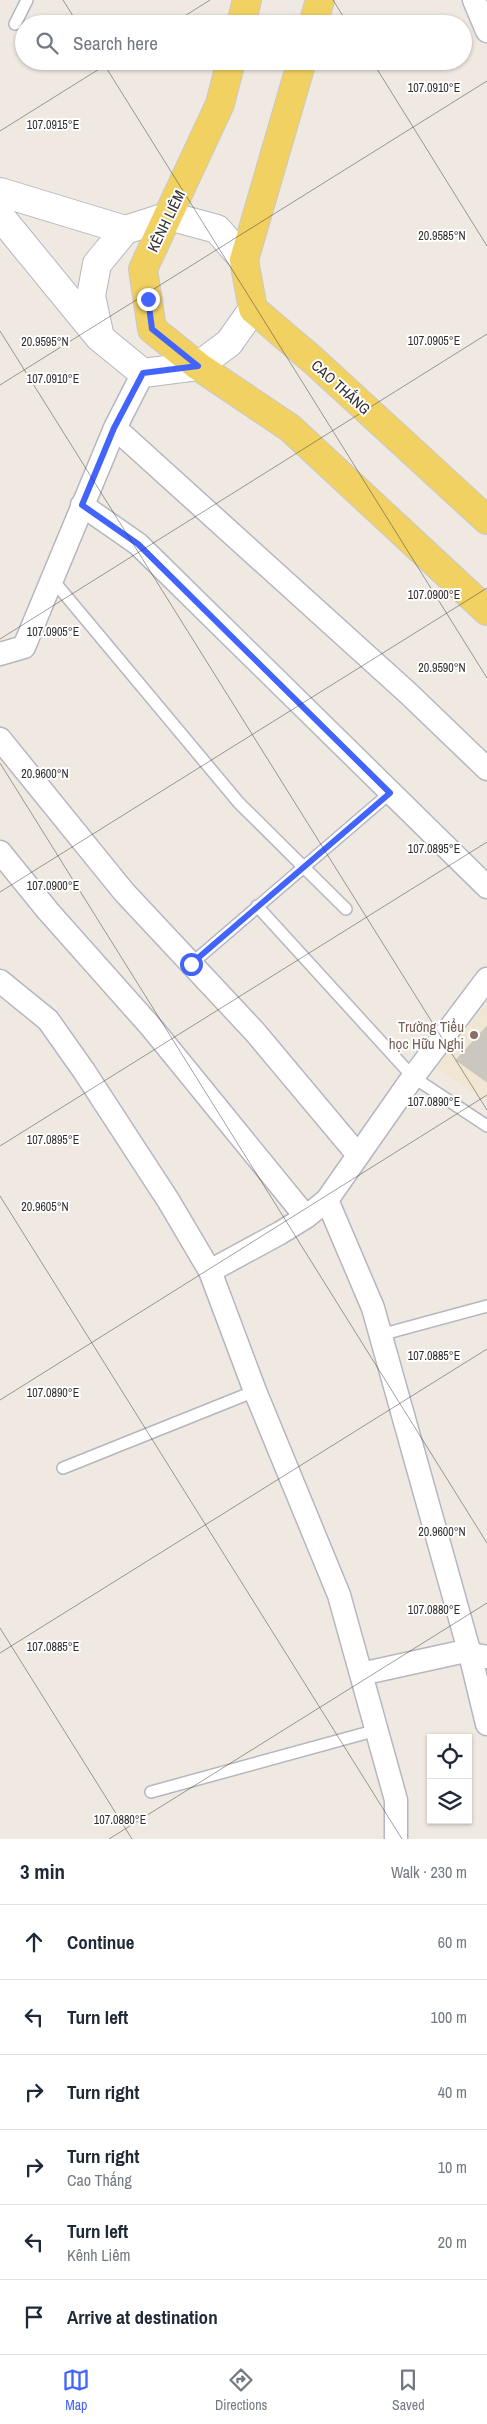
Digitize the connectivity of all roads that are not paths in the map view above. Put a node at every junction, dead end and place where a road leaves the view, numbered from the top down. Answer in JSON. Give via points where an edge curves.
{"nodes":[{"id":1,"x":27,"y":0,"type":"edge"},
{"id":2,"x":247,"y":0,"type":"edge"},
{"id":3,"x":320,"y":0,"type":"edge"},
{"id":4,"x":474,"y":0,"type":"edge"},
{"id":5,"x":19,"y":15,"type":"edge"},
{"id":6,"x":243,"y":15,"type":"edge"},
{"id":7,"x":316,"y":15,"type":"edge"},
{"id":8,"x":487,"y":31,"type":"edge"},
{"id":9,"x":229,"y":70,"type":"edge"},
{"id":10,"x":299,"y":70,"type":"edge"},
{"id":11,"x":0,"y":192,"type":"edge"},
{"id":12,"x":0,"y":216,"type":"edge"},
{"id":13,"x":169,"y":216,"type":"junction"},
{"id":14,"x":125,"y":230,"type":"junction"},
{"id":15,"x":244,"y":260,"type":"junction"},
{"id":16,"x":253,"y":309,"type":"junction"},
{"id":17,"x":99,"y":337,"type":"junction"},
{"id":18,"x":198,"y":366,"type":"junction"},
{"id":19,"x":143,"y":373,"type":"junction"},
{"id":20,"x":114,"y":428,"type":"junction"},
{"id":21,"x":82,"y":505,"type":"junction"},
{"id":22,"x":487,"y":520,"type":"edge"},
{"id":23,"x":52,"y":579,"type":"junction"},
{"id":24,"x":487,"y":611,"type":"edge"},
{"id":25,"x":0,"y":654,"type":"edge"},
{"id":26,"x":0,"y":739,"type":"edge"},
{"id":27,"x":487,"y":769,"type":"edge"},
{"id":28,"x":390,"y":793,"type":"junction"},
{"id":29,"x":0,"y":852,"type":"edge"},
{"id":30,"x":303,"y":867,"type":"junction"},
{"id":31,"x":487,"y":887,"type":"edge"},
{"id":32,"x":258,"y":906,"type":"junction"},
{"id":33,"x":346,"y":909,"type":"dead end"},
{"id":34,"x":191,"y":964,"type":"junction"},
{"id":35,"x":487,"y":979,"type":"edge"},
{"id":36,"x":0,"y":982,"type":"edge"},
{"id":37,"x":413,"y":1077,"type":"junction"},
{"id":38,"x":487,"y":1126,"type":"edge"},
{"id":39,"x":358,"y":1155,"type":"junction"},
{"id":40,"x":327,"y":1200,"type":"junction"},
{"id":41,"x":306,"y":1217,"type":"junction"},
{"id":42,"x":210,"y":1271,"type":"junction"},
{"id":43,"x":487,"y":1306,"type":"edge"},
{"id":44,"x":380,"y":1335,"type":"junction"},
{"id":45,"x":255,"y":1391,"type":"junction"},
{"id":46,"x":63,"y":1468,"type":"dead end"},
{"id":47,"x":479,"y":1655,"type":"edge"},
{"id":48,"x":361,"y":1674,"type":"junction"},
{"id":49,"x":487,"y":1724,"type":"edge"},
{"id":50,"x":377,"y":1730,"type":"junction"},
{"id":51,"x":150,"y":1792,"type":"dead end"},
{"id":52,"x":396,"y":1839,"type":"edge"}],
"edges":[{"from":1,"to":5,"type":"lane"},
{"from":2,"to":6,"type":"main road"},
{"from":3,"to":7,"type":"main road"},
{"from":4,"to":8,"type":"street"},
{"from":9,"to":13,"type":"main road","name":"KÊNH LIÊM","via":[[220,104]]},
{"from":10,"to":15,"type":"main road"},
{"from":11,"to":14,"type":"main road"},
{"from":12,"to":17,"type":"main road"},
{"from":13,"to":14,"type":"main road"},
{"from":13,"to":15,"type":"main road","via":[[217,229]]},
{"from":13,"to":18,"type":"main road","name":"KÊNH LIÊM","via":[[143,269],[152,329]]},
{"from":14,"to":17,"type":"main road","via":[[97,264],[91,296]]},
{"from":15,"to":16,"type":"main road"},
{"from":16,"to":18,"type":"main road","via":[[230,343]]},
{"from":16,"to":22,"type":"main road","name":"CAO THẮNG"},
{"from":17,"to":19,"type":"main road"},
{"from":18,"to":19,"type":"main road"},
{"from":18,"to":24,"type":"main road","via":[[290,428]]},
{"from":19,"to":20,"type":"street"},
{"from":20,"to":21,"type":"street"},
{"from":20,"to":27,"type":"street","via":[[409,694]]},
{"from":21,"to":23,"type":"street"},
{"from":21,"to":28,"type":"street","via":[[138,544]]},
{"from":23,"to":25,"type":"street","via":[[24,647]]},
{"from":23,"to":30,"type":"lane","via":[[239,803]]},
{"from":26,"to":34,"type":"street","via":[[124,892]]},
{"from":28,"to":30,"type":"lane"},
{"from":28,"to":31,"type":"street"},
{"from":29,"to":41,"type":"street","via":[[152,1028]]},
{"from":30,"to":32,"type":"lane"},
{"from":30,"to":33,"type":"lane"},
{"from":32,"to":34,"type":"lane"},
{"from":32,"to":37,"type":"lane"},
{"from":34,"to":39,"type":"street","via":[[255,1032]]},
{"from":35,"to":37,"type":"street"},
{"from":36,"to":42,"type":"street","via":[[48,1020],[168,1200]]},
{"from":37,"to":38,"type":"lane"},
{"from":37,"to":39,"type":"street"},
{"from":39,"to":40,"type":"street"},
{"from":40,"to":41,"type":"street"},
{"from":40,"to":44,"type":"street","via":[[373,1308]]},
{"from":41,"to":42,"type":"street"},
{"from":42,"to":45,"type":"street"},
{"from":43,"to":44,"type":"lane"},
{"from":44,"to":47,"type":"street"},
{"from":45,"to":46,"type":"lane"},
{"from":45,"to":48,"type":"street","via":[[339,1595]]},
{"from":47,"to":48,"type":"street","via":[[461,1652]]},
{"from":47,"to":49,"type":"street"},
{"from":48,"to":50,"type":"street"},
{"from":50,"to":51,"type":"lane"},
{"from":50,"to":52,"type":"street","via":[[396,1800]]}]}
